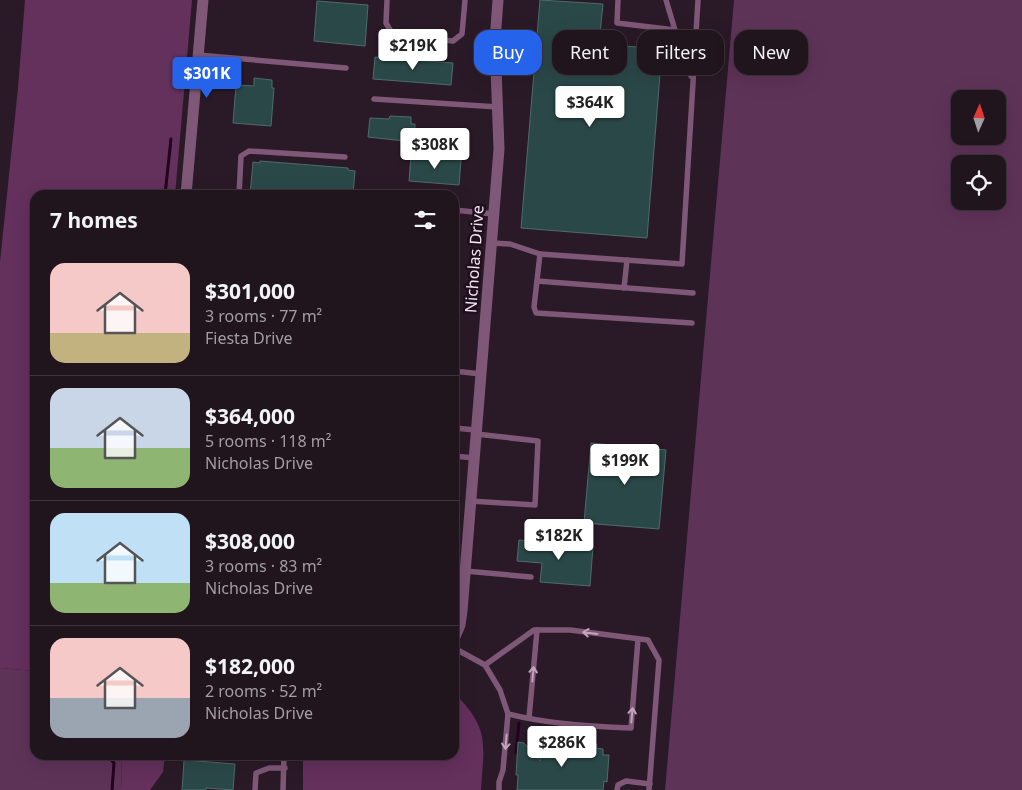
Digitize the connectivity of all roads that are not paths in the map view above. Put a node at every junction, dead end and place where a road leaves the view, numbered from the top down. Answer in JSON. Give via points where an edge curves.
{"nodes":[{"id":1,"x":203,"y":0,"type":"edge"},
{"id":2,"x":387,"y":0,"type":"edge"},
{"id":3,"x":465,"y":0,"type":"edge"},
{"id":4,"x":498,"y":0,"type":"edge"},
{"id":5,"x":618,"y":0,"type":"edge"},
{"id":6,"x":666,"y":0,"type":"edge"},
{"id":7,"x":698,"y":0,"type":"edge"},
{"id":8,"x":676,"y":30,"type":"joint"},
{"id":9,"x":198,"y":55,"type":"junction"},
{"id":10,"x":346,"y":68,"type":"dead end"},
{"id":11,"x":691,"y":75,"type":"edge"},
{"id":12,"x":692,"y":79,"type":"junction"},
{"id":13,"x":374,"y":99,"type":"dead end"},
{"id":14,"x":498,"y":107,"type":"junction"},
{"id":15,"x":345,"y":158,"type":"dead end"},
{"id":16,"x":186,"y":190,"type":"edge"},
{"id":17,"x":239,"y":190,"type":"edge"},
{"id":18,"x":459,"y":210,"type":"edge"},
{"id":19,"x":494,"y":214,"type":"junction"},
{"id":20,"x":491,"y":243,"type":"junction"},
{"id":21,"x":540,"y":254,"type":"junction"},
{"id":22,"x":627,"y":260,"type":"junction"},
{"id":23,"x":537,"y":282,"type":"junction"},
{"id":24,"x":624,"y":288,"type":"junction"},
{"id":25,"x":693,"y":293,"type":"dead end"},
{"id":26,"x":692,"y":324,"type":"dead end"},
{"id":27,"x":459,"y":372,"type":"edge"},
{"id":28,"x":481,"y":374,"type":"junction"},
{"id":29,"x":459,"y":429,"type":"edge"},
{"id":30,"x":476,"y":432,"type":"junction"},
{"id":31,"x":459,"y":456,"type":"edge"},
{"id":32,"x":474,"y":458,"type":"junction"},
{"id":33,"x":470,"y":501,"type":"junction"},
{"id":34,"x":465,"y":571,"type":"junction"},
{"id":35,"x":531,"y":576,"type":"dead end"},
{"id":36,"x":459,"y":627,"type":"edge"},
{"id":37,"x":537,"y":630,"type":"junction"},
{"id":38,"x":638,"y":639,"type":"junction"},
{"id":39,"x":459,"y":651,"type":"edge"},
{"id":40,"x":486,"y":665,"type":"junction"},
{"id":41,"x":508,"y":714,"type":"junction"},
{"id":42,"x":529,"y":718,"type":"junction"},
{"id":43,"x":284,"y":760,"type":"edge"},
{"id":44,"x":285,"y":768,"type":"junction"},
{"id":45,"x":650,"y":787,"type":"edge"},
{"id":46,"x":255,"y":790,"type":"edge"},
{"id":47,"x":283,"y":790,"type":"edge"},
{"id":48,"x":499,"y":790,"type":"edge"},
{"id":49,"x":617,"y":790,"type":"edge"}],
"edges":[{"from":1,"to":9,"type":"street"},
{"from":2,"to":3,"type":"lane","via":[[386,23],[393,36],[452,41],[462,34]]},
{"from":4,"to":14,"type":"street","name":"Nicholas Drive","via":[[495,41]]},
{"from":5,"to":8,"type":"lane","via":[[617,23]]},
{"from":6,"to":8,"type":"lane"},
{"from":7,"to":12,"type":"lane"},
{"from":9,"to":10,"type":"lane"},
{"from":9,"to":16,"type":"street"},
{"from":11,"to":12,"type":"lane"},
{"from":12,"to":22,"type":"lane","via":[[682,264]]},
{"from":13,"to":14,"type":"lane"},
{"from":14,"to":19,"type":"street","name":"Nicholas Drive","via":[[499,149]]},
{"from":15,"to":17,"type":"lane","via":[[249,151],[241,156]]},
{"from":18,"to":19,"type":"lane"},
{"from":19,"to":20,"type":"street","name":"Nicholas Drive"},
{"from":20,"to":21,"type":"lane","via":[[510,244]]},
{"from":20,"to":28,"type":"street","name":"Nicholas Drive"},
{"from":21,"to":22,"type":"lane"},
{"from":21,"to":23,"type":"lane"},
{"from":22,"to":24,"type":"lane"},
{"from":23,"to":24,"type":"lane"},
{"from":23,"to":26,"type":"lane","via":[[536,313]]},
{"from":24,"to":25,"type":"lane"},
{"from":27,"to":28,"type":"lane"},
{"from":28,"to":30,"type":"street","name":"Nicholas Drive"},
{"from":29,"to":30,"type":"lane"},
{"from":30,"to":32,"type":"street","name":"Nicholas Drive"},
{"from":30,"to":33,"type":"lane","via":[[538,441],[535,504]]},
{"from":31,"to":32,"type":"lane"},
{"from":32,"to":33,"type":"street","name":"Nicholas Drive"},
{"from":33,"to":34,"type":"street","name":"Nicholas Drive"},
{"from":34,"to":35,"type":"lane"},
{"from":34,"to":36,"type":"street","name":"Nicholas Drive"},
{"from":38,"to":37,"type":"lane","one_way":true,"via":[[570,630]]},
{"from":37,"to":40,"type":"lane"},
{"from":42,"to":37,"type":"lane","one_way":true},
{"from":42,"to":38,"type":"lane","one_way":true,"via":[[631,728]]},
{"from":38,"to":45,"type":"lane","via":[[648,640],[658,660]]},
{"from":39,"to":40,"type":"lane"},
{"from":40,"to":41,"type":"lane","via":[[500,690]]},
{"from":41,"to":42,"type":"lane"},
{"from":41,"to":48,"type":"lane","one_way":true,"via":[[504,770]]},
{"from":43,"to":44,"type":"lane"},
{"from":44,"to":46,"type":"lane","via":[[269,768],[256,773]]},
{"from":44,"to":47,"type":"lane"},
{"from":45,"to":49,"type":"lane","via":[[626,781],[618,785]]}]}
